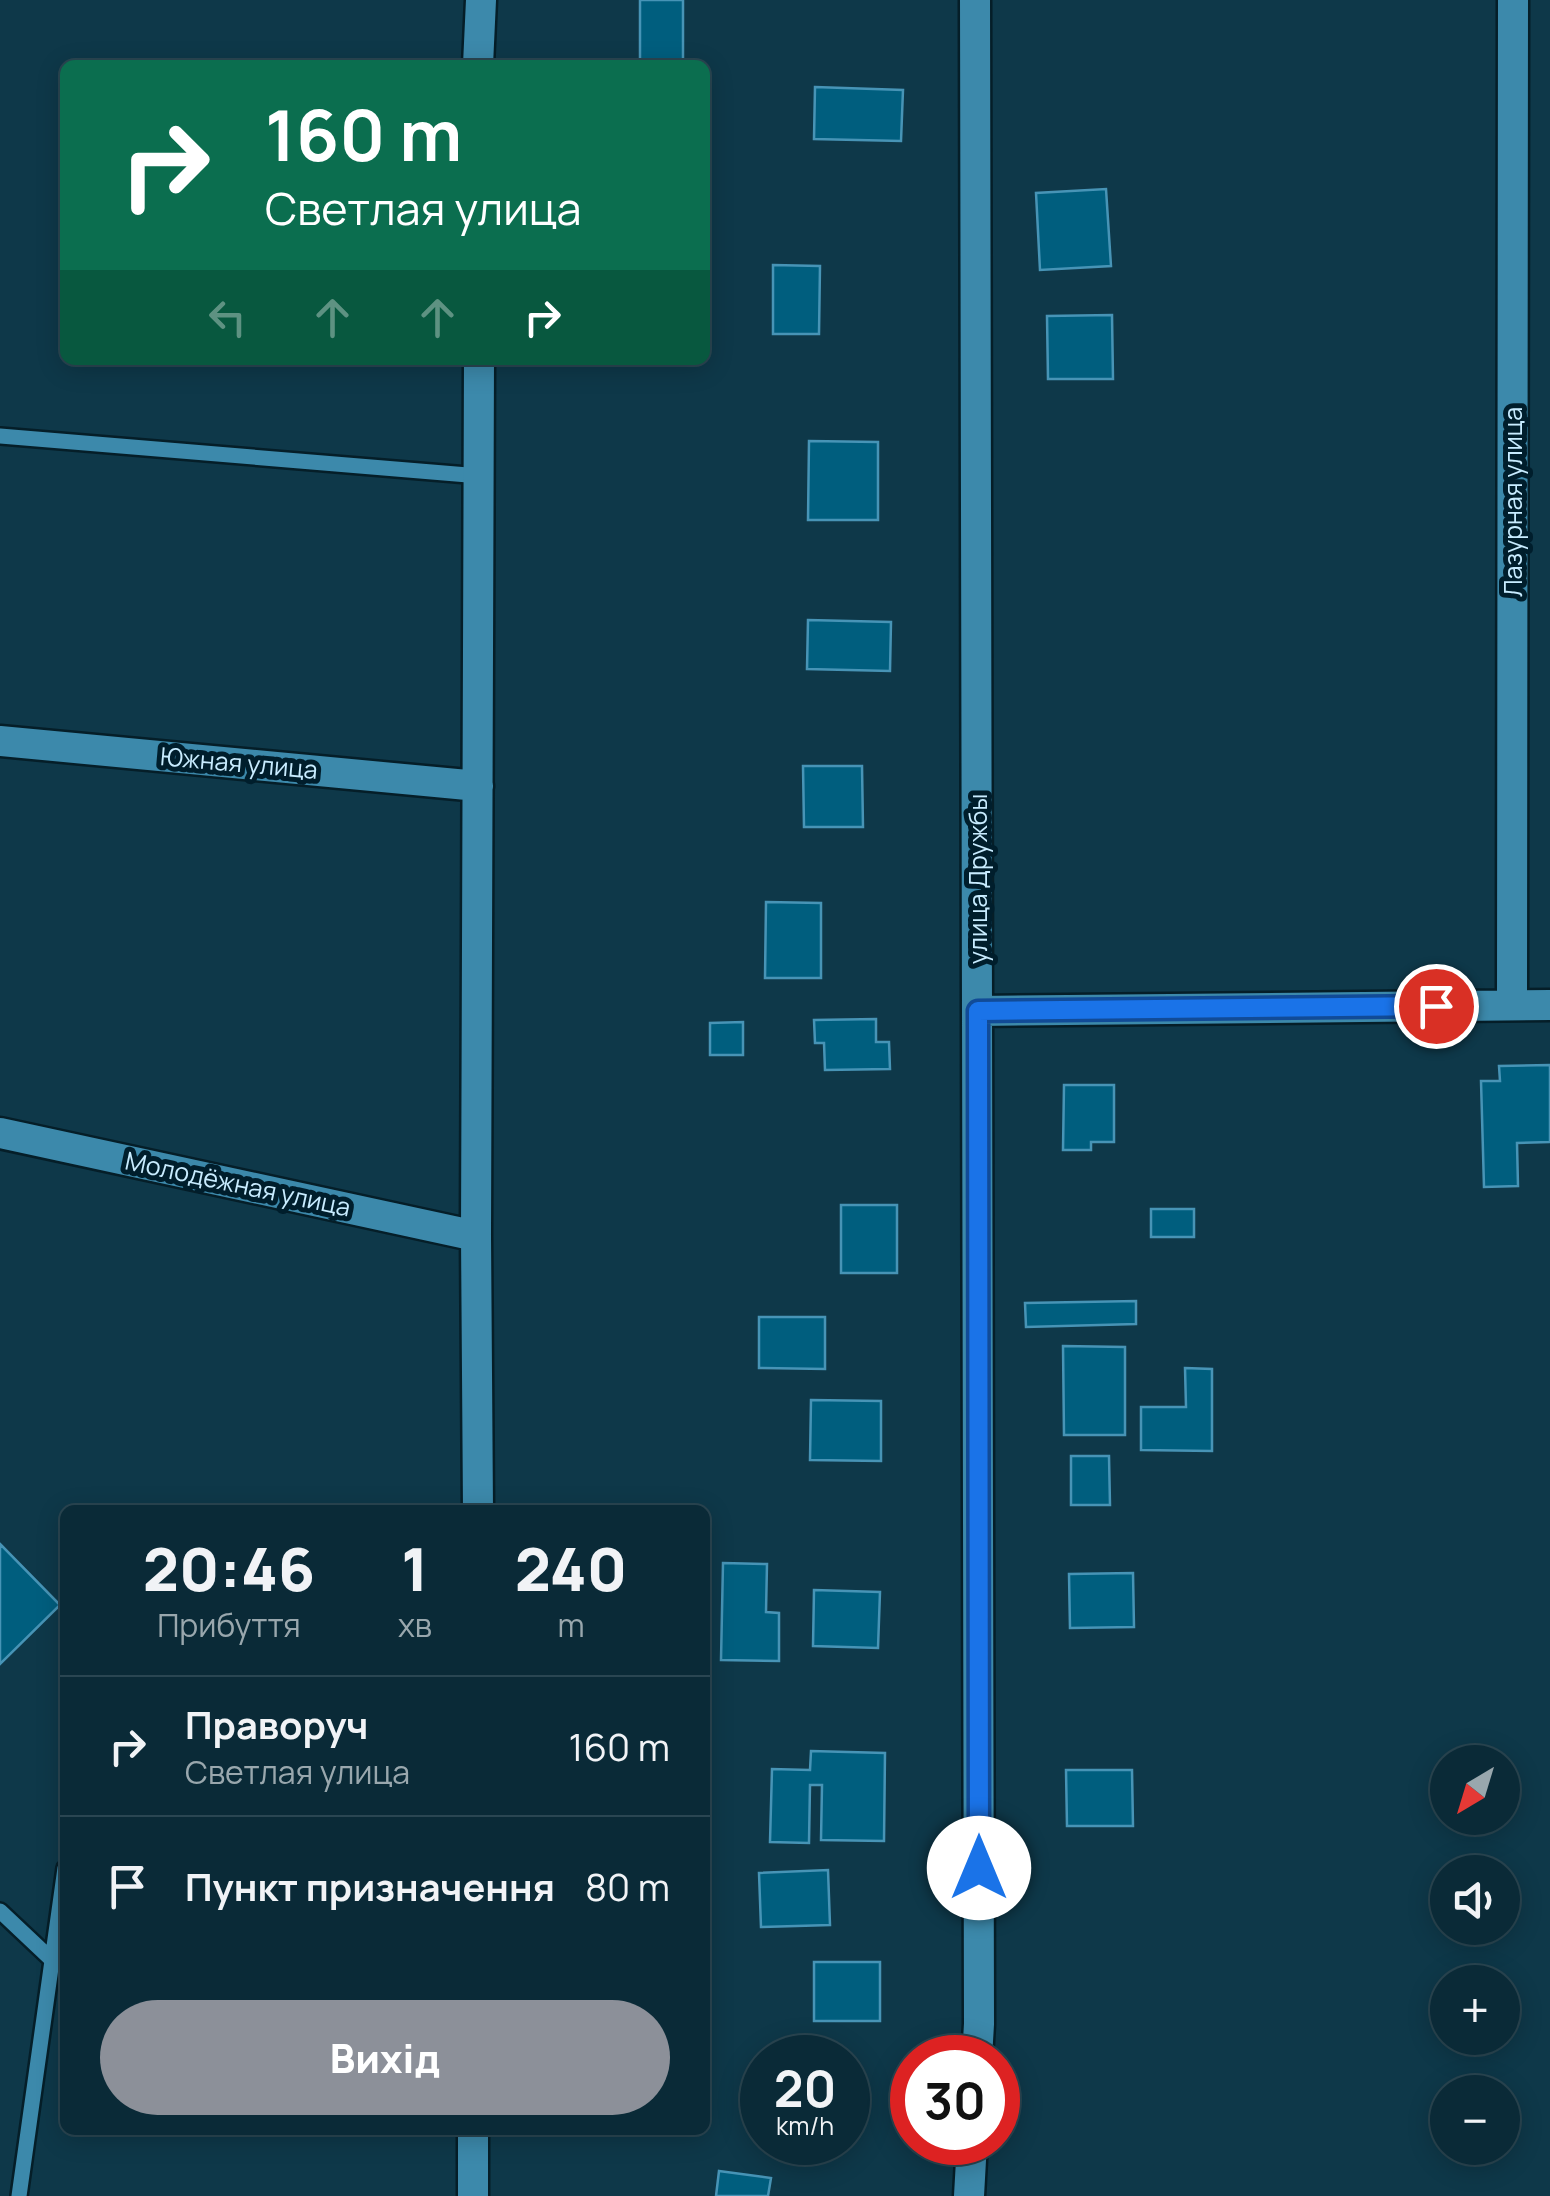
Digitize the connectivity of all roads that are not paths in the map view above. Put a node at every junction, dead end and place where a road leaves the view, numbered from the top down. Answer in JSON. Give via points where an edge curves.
{"nodes":[{"id":1,"x":481,"y":0,"type":"edge"},
{"id":2,"x":975,"y":0,"type":"edge"},
{"id":3,"x":1513,"y":0,"type":"edge"},
{"id":4,"x":478,"y":60,"type":"edge"},
{"id":5,"x":479,"y":365,"type":"edge"},
{"id":6,"x":0,"y":436,"type":"edge"},
{"id":7,"x":480,"y":476,"type":"junction"},
{"id":8,"x":0,"y":740,"type":"edge"},
{"id":9,"x":478,"y":786,"type":"junction"},
{"id":10,"x":1512,"y":1005,"type":"junction"},
{"id":11,"x":1550,"y":1005,"type":"edge"},
{"id":12,"x":978,"y":1011,"type":"junction"},
{"id":13,"x":0,"y":1133,"type":"edge"},
{"id":14,"x":476,"y":1236,"type":"junction"},
{"id":15,"x":478,"y":1505,"type":"edge"},
{"id":16,"x":60,"y":1903,"type":"edge"},
{"id":17,"x":0,"y":1910,"type":"edge"},
{"id":18,"x":52,"y":1960,"type":"junction"},
{"id":19,"x":978,"y":2035,"type":"edge"},
{"id":20,"x":474,"y":2135,"type":"edge"},
{"id":21,"x":971,"y":2165,"type":"edge"},
{"id":22,"x":19,"y":2196,"type":"edge"},
{"id":23,"x":473,"y":2196,"type":"edge"},
{"id":24,"x":969,"y":2196,"type":"edge"}],
"edges":[{"from":1,"to":4,"type":"street"},
{"from":2,"to":12,"type":"street","name":"улица Дружбы"},
{"from":3,"to":10,"type":"street","name":"Лазурная улица"},
{"from":5,"to":7,"type":"street"},
{"from":6,"to":7,"type":"lane"},
{"from":7,"to":9,"type":"street"},
{"from":8,"to":9,"type":"street","name":"Южная улица"},
{"from":9,"to":14,"type":"street"},
{"from":10,"to":11,"type":"street"},
{"from":10,"to":12,"type":"street"},
{"from":12,"to":19,"type":"street","name":"улица Дружбы"},
{"from":13,"to":14,"type":"street","name":"Молодёжная улица"},
{"from":14,"to":15,"type":"street"},
{"from":16,"to":18,"type":"lane"},
{"from":17,"to":18,"type":"lane"},
{"from":18,"to":22,"type":"lane"},
{"from":20,"to":23,"type":"street"},
{"from":21,"to":24,"type":"street"}]}
